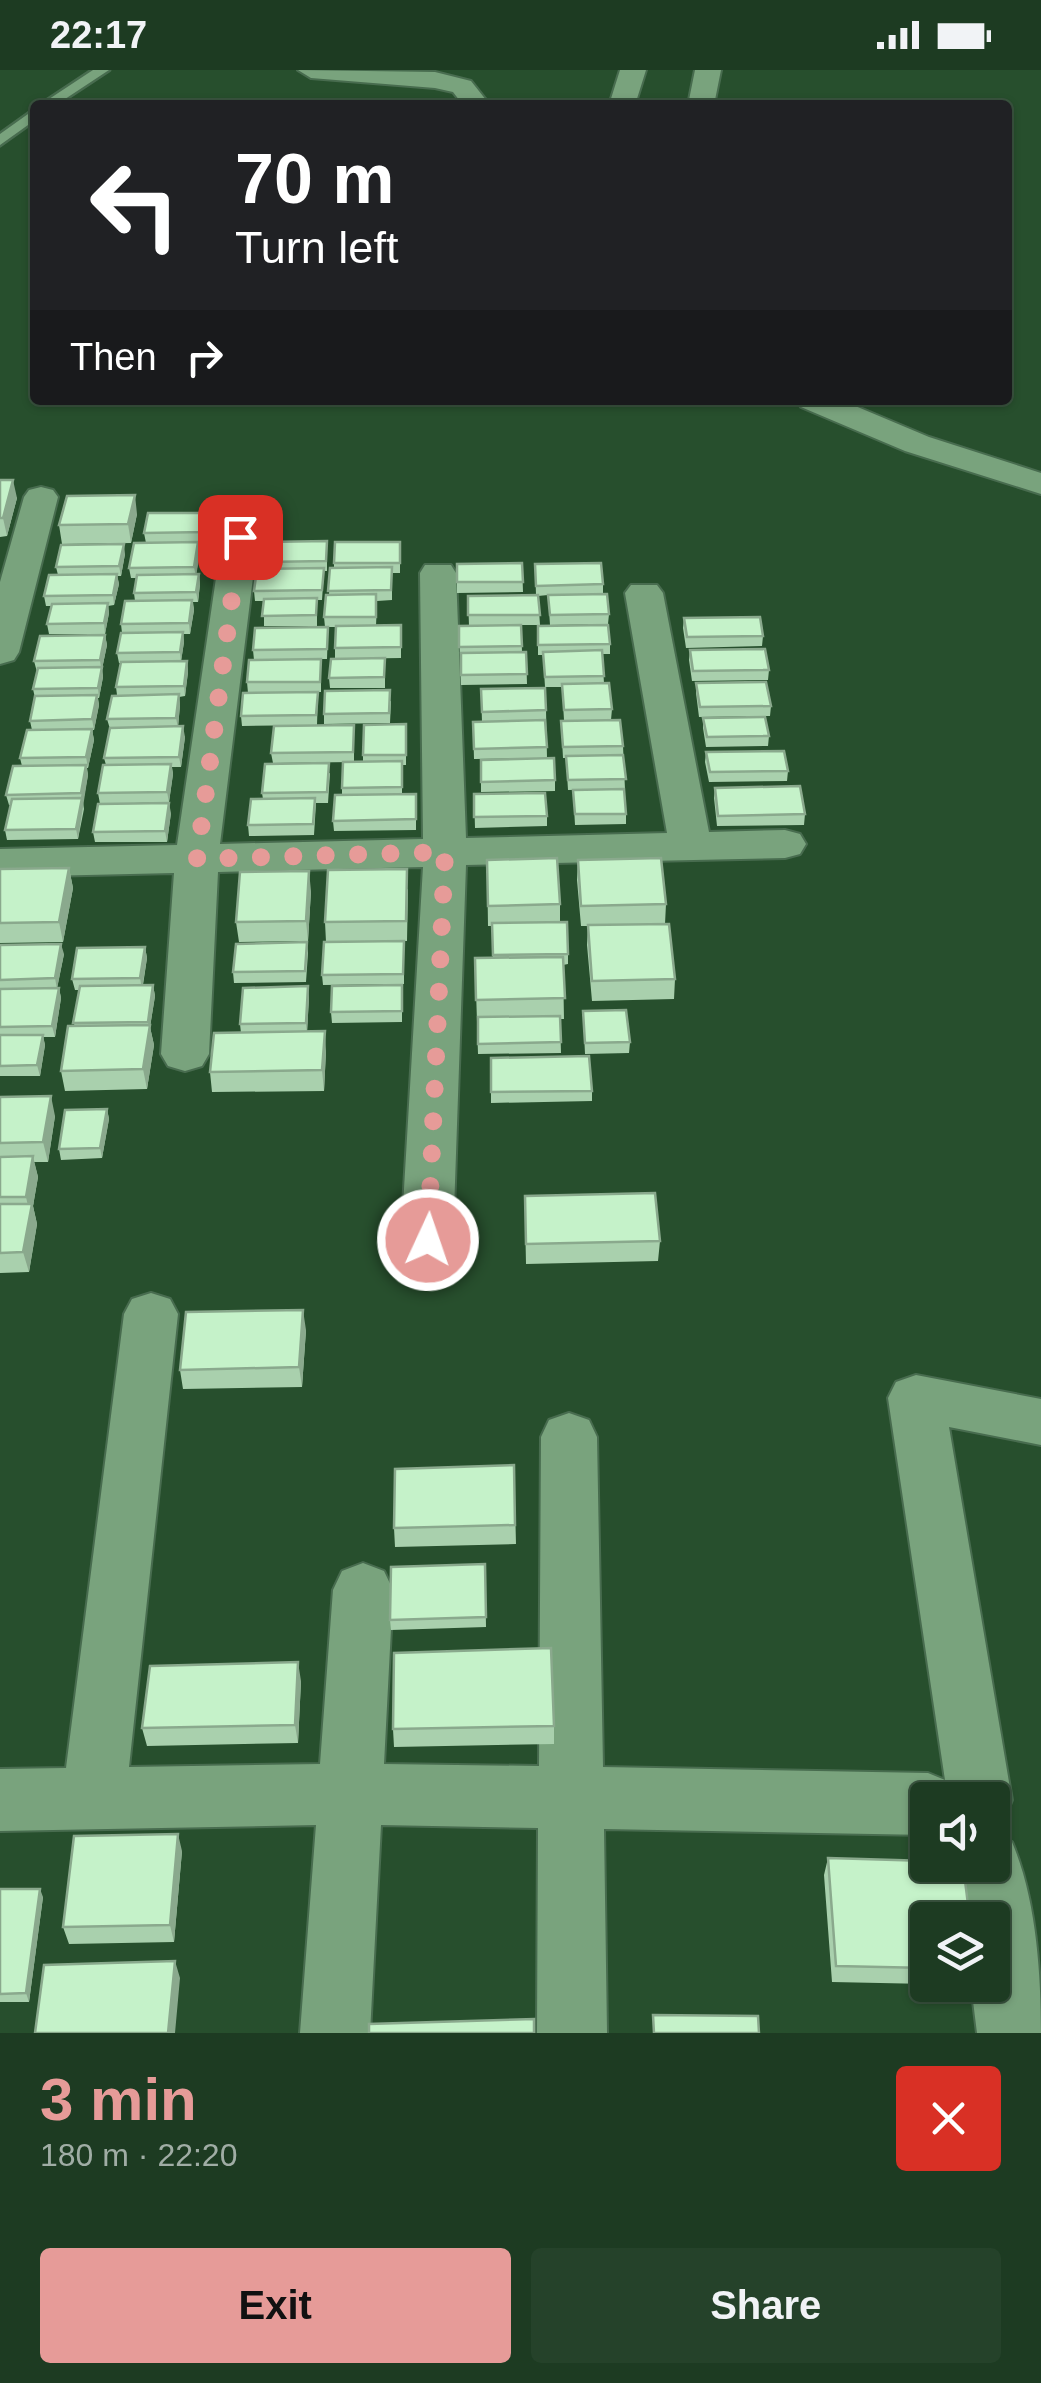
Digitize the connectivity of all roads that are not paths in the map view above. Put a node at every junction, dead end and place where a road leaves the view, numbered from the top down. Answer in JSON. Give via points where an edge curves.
{"nodes":[{"id":1,"x":102,"y":70,"type":"edge"},
{"id":2,"x":311,"y":70,"type":"edge"},
{"id":3,"x":633,"y":70,"type":"edge"},
{"id":4,"x":708,"y":70,"type":"edge"},
{"id":5,"x":341,"y":74,"type":"junction"},
{"id":6,"x":55,"y":100,"type":"edge"},
{"id":7,"x":330,"y":100,"type":"edge"},
{"id":8,"x":473,"y":100,"type":"edge"},
{"id":9,"x":624,"y":100,"type":"edge"},
{"id":10,"x":701,"y":100,"type":"edge"},
{"id":11,"x":30,"y":116,"type":"edge"},
{"id":12,"x":0,"y":141,"type":"edge"},
{"id":13,"x":824,"y":405,"type":"edge"},
{"id":14,"x":1041,"y":484,"type":"edge"},
{"id":15,"x":41,"y":497,"type":"dead end"},
{"id":16,"x":240,"y":537,"type":"dead end"},
{"id":17,"x":438,"y":573,"type":"dead end"},
{"id":18,"x":644,"y":593,"type":"dead end"},
{"id":19,"x":0,"y":652,"type":"edge"},
{"id":20,"x":785,"y":844,"type":"dead end"},
{"id":21,"x":690,"y":845,"type":"junction"},
{"id":22,"x":445,"y":852,"type":"junction"},
{"id":23,"x":197,"y":859,"type":"junction"},
{"id":24,"x":0,"y":863,"type":"edge"},
{"id":25,"x":185,"y":1054,"type":"dead end"},
{"id":26,"x":428,"y":1240,"type":"dead end"},
{"id":27,"x":151,"y":1314,"type":"dead end"},
{"id":28,"x":1041,"y":1422,"type":"edge"},
{"id":29,"x":570,"y":1437,"type":"dead end"},
{"id":30,"x":363,"y":1590,"type":"dead end"},
{"id":31,"x":977,"y":1782,"type":"edge"},
{"id":32,"x":351,"y":1794,"type":"junction"},
{"id":33,"x":94,"y":1798,"type":"junction"},
{"id":34,"x":574,"y":1798,"type":"junction"},
{"id":35,"x":0,"y":1800,"type":"edge"},
{"id":36,"x":910,"y":1804,"type":"edge"},
{"id":37,"x":991,"y":1882,"type":"edge"},
{"id":38,"x":335,"y":2033,"type":"edge"},
{"id":39,"x":572,"y":2033,"type":"edge"},
{"id":40,"x":1012,"y":2033,"type":"edge"}],
"edges":[{"from":1,"to":6,"type":"lane"},
{"from":2,"to":5,"type":"street"},
{"from":3,"to":9,"type":"street"},
{"from":4,"to":10,"type":"street"},
{"from":5,"to":7,"type":"street"},
{"from":5,"to":8,"type":"street","via":[[435,80],[462,86]]},
{"from":11,"to":12,"type":"lane"},
{"from":13,"to":14,"type":"street"},
{"from":15,"to":19,"type":"street"},
{"from":16,"to":23,"type":"street"},
{"from":17,"to":22,"type":"street"},
{"from":18,"to":21,"type":"street"},
{"from":20,"to":21,"type":"street"},
{"from":21,"to":22,"type":"street"},
{"from":22,"to":23,"type":"street"},
{"from":22,"to":26,"type":"street"},
{"from":23,"to":24,"type":"street"},
{"from":23,"to":25,"type":"street"},
{"from":27,"to":33,"type":"street"},
{"from":28,"to":31,"type":"street","via":[[916,1398]]},
{"from":29,"to":34,"type":"street"},
{"from":30,"to":32,"type":"street"},
{"from":32,"to":33,"type":"street"},
{"from":32,"to":34,"type":"street"},
{"from":32,"to":38,"type":"street"},
{"from":33,"to":35,"type":"street"},
{"from":34,"to":36,"type":"street"},
{"from":34,"to":39,"type":"street"},
{"from":37,"to":40,"type":"street"}]}
